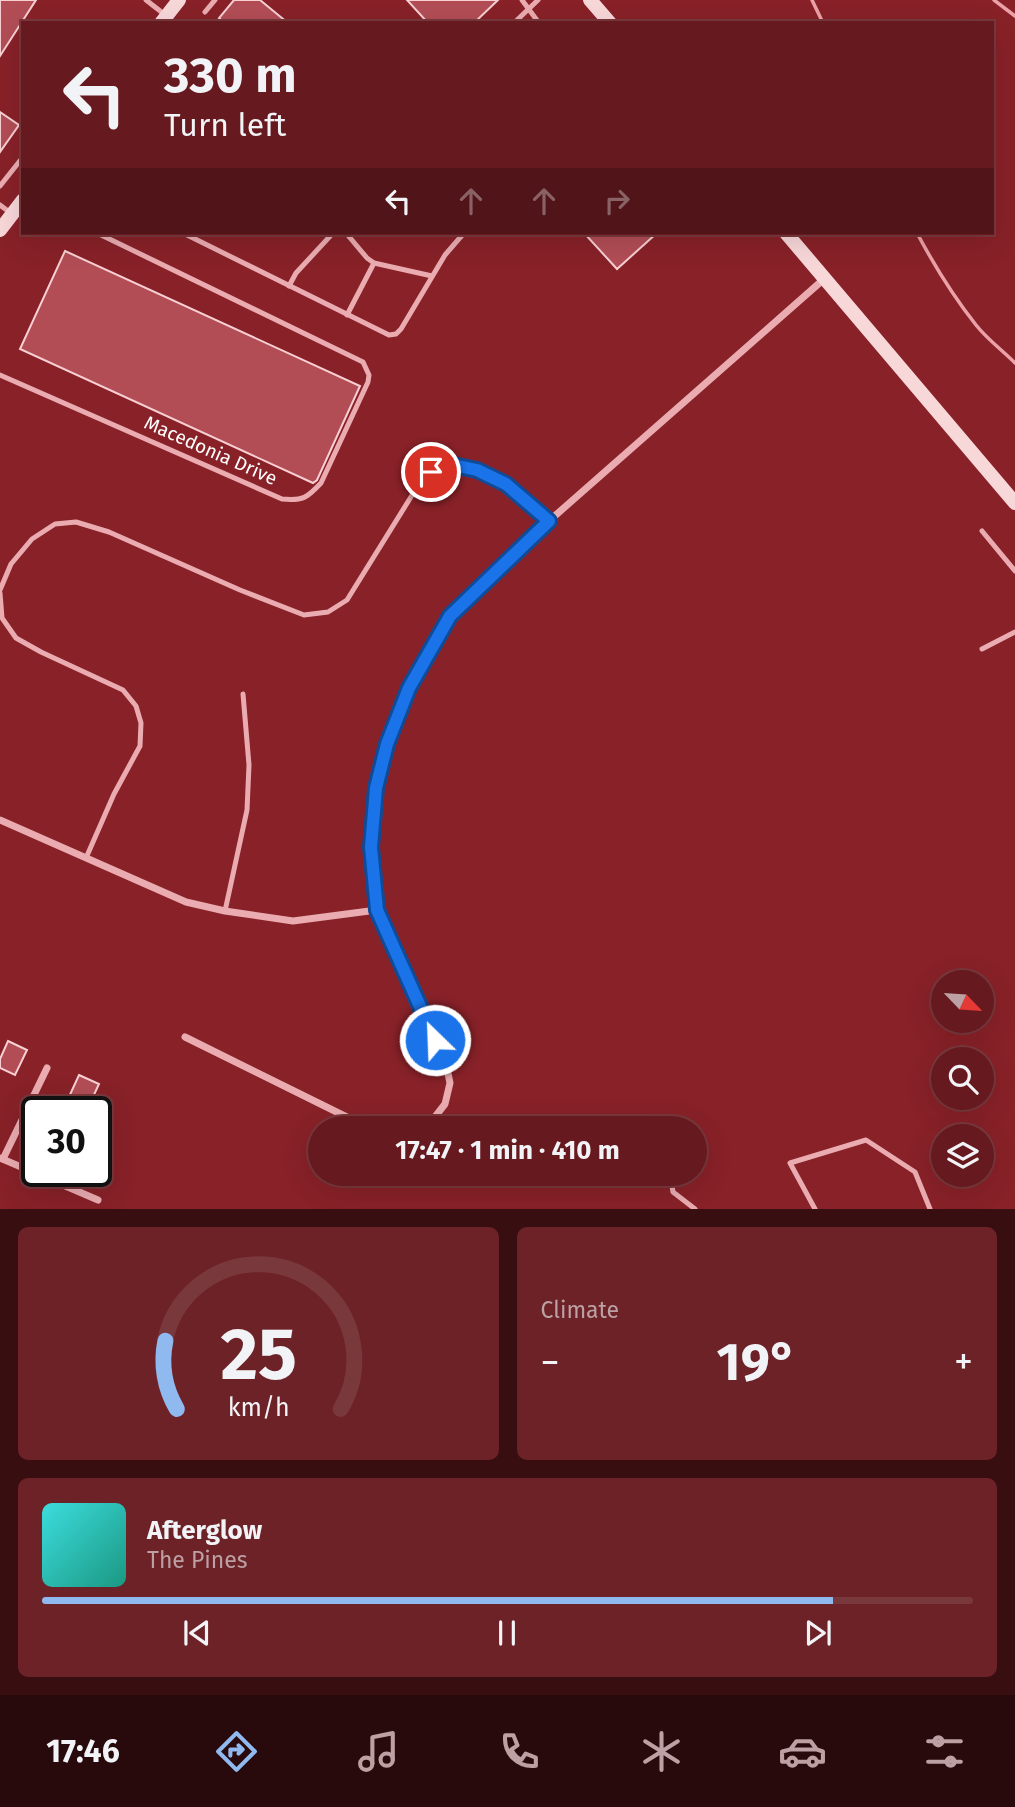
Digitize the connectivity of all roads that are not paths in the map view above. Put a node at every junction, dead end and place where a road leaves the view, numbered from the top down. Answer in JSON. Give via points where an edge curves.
{"nodes":[{"id":1,"x":146,"y":0,"type":"edge"},
{"id":2,"x":179,"y":0,"type":"edge"},
{"id":3,"x":215,"y":0,"type":"edge"},
{"id":4,"x":522,"y":0,"type":"edge"},
{"id":5,"x":538,"y":0,"type":"edge"},
{"id":6,"x":590,"y":0,"type":"edge"},
{"id":7,"x":527,"y":9,"type":"junction"},
{"id":8,"x":205,"y":12,"type":"dead end"},
{"id":9,"x":164,"y":20,"type":"edge"},
{"id":10,"x":516,"y":21,"type":"edge"},
{"id":11,"x":537,"y":21,"type":"edge"},
{"id":12,"x":608,"y":21,"type":"edge"},
{"id":13,"x":21,"y":160,"type":"edge"},
{"id":14,"x":0,"y":186,"type":"edge"},
{"id":15,"x":6,"y":210,"type":"edge"},
{"id":16,"x":0,"y":230,"type":"edge"},
{"id":17,"x":101,"y":235,"type":"edge"},
{"id":18,"x":187,"y":235,"type":"edge"},
{"id":19,"x":331,"y":235,"type":"edge"},
{"id":20,"x":348,"y":235,"type":"edge"},
{"id":21,"x":462,"y":235,"type":"edge"},
{"id":22,"x":788,"y":235,"type":"edge"},
{"id":23,"x":374,"y":263,"type":"junction"},
{"id":24,"x":432,"y":276,"type":"junction"},
{"id":25,"x":824,"y":279,"type":"junction"},
{"id":26,"x":289,"y":286,"type":"junction"},
{"id":27,"x":347,"y":315,"type":"junction"},
{"id":28,"x":0,"y":375,"type":"edge"},
{"id":29,"x":1015,"y":503,"type":"edge"},
{"id":30,"x":549,"y":521,"type":"junction"},
{"id":31,"x":982,"y":531,"type":"dead end"},
{"id":32,"x":1015,"y":571,"type":"edge"},
{"id":33,"x":0,"y":592,"type":"edge"},
{"id":34,"x":1015,"y":632,"type":"edge"},
{"id":35,"x":982,"y":649,"type":"dead end"},
{"id":36,"x":243,"y":694,"type":"dead end"},
{"id":37,"x":0,"y":820,"type":"edge"},
{"id":38,"x":86,"y":858,"type":"junction"},
{"id":39,"x":377,"y":910,"type":"junction"},
{"id":40,"x":225,"y":911,"type":"junction"},
{"id":41,"x":185,"y":1037,"type":"dead end"},
{"id":42,"x":47,"y":1068,"type":"dead end"},
{"id":43,"x":345,"y":1116,"type":"edge"},
{"id":44,"x":436,"y":1116,"type":"edge"},
{"id":45,"x":1,"y":1159,"type":"edge"},
{"id":46,"x":672,"y":1186,"type":"edge"},
{"id":47,"x":98,"y":1200,"type":"dead end"},
{"id":48,"x":814,"y":1208,"type":"edge"},
{"id":49,"x":695,"y":1209,"type":"edge"},
{"id":50,"x":930,"y":1209,"type":"edge"}],
"edges":[{"from":1,"to":9,"type":"lane"},
{"from":2,"to":9,"type":"main road"},
{"from":3,"to":8,"type":"lane"},
{"from":4,"to":7,"type":"lane"},
{"from":5,"to":7,"type":"lane"},
{"from":6,"to":12,"type":"main road"},
{"from":7,"to":10,"type":"lane"},
{"from":7,"to":11,"type":"lane"},
{"from":13,"to":14,"type":"lane"},
{"from":15,"to":16,"type":"main road"},
{"from":17,"to":28,"type":"lane","name":"Macedonia Drive","via":[[363,362],[368,382],[321,483],[304,499],[282,499]]},
{"from":18,"to":26,"type":"lane"},
{"from":19,"to":26,"type":"lane"},
{"from":20,"to":23,"type":"lane"},
{"from":21,"to":24,"type":"lane"},
{"from":22,"to":25,"type":"main road"},
{"from":23,"to":24,"type":"lane"},
{"from":23,"to":27,"type":"lane"},
{"from":24,"to":27,"type":"lane","via":[[396,334]]},
{"from":25,"to":29,"type":"main road"},
{"from":25,"to":30,"type":"street"},
{"from":26,"to":27,"type":"lane"},
{"from":30,"to":33,"type":"lane","via":[[506,484],[453,465],[431,472],[419,484],[347,600],[328,612],[304,615],[76,522],[55,524],[32,539],[11,564]]},
{"from":30,"to":39,"type":"street","via":[[450,616],[409,688],[376,788],[371,847]]},
{"from":31,"to":32,"type":"lane"},
{"from":33,"to":38,"type":"lane","via":[[2,618],[16,638],[122,690],[141,723],[140,746]]},
{"from":34,"to":35,"type":"lane"},
{"from":36,"to":40,"type":"lane","via":[[249,765],[247,810]]},
{"from":37,"to":38,"type":"street"},
{"from":38,"to":40,"type":"street","via":[[187,902]]},
{"from":39,"to":40,"type":"street","via":[[293,922]]},
{"from":39,"to":44,"type":"street","via":[[446,1064],[450,1083],[445,1104]]},
{"from":41,"to":43,"type":"street"},
{"from":42,"to":45,"type":"street"},
{"from":45,"to":47,"type":"street"},
{"from":46,"to":49,"type":"lane","via":[[673,1192]]},
{"from":48,"to":50,"type":"lane","via":[[790,1163],[866,1140],[915,1172]]}]}
